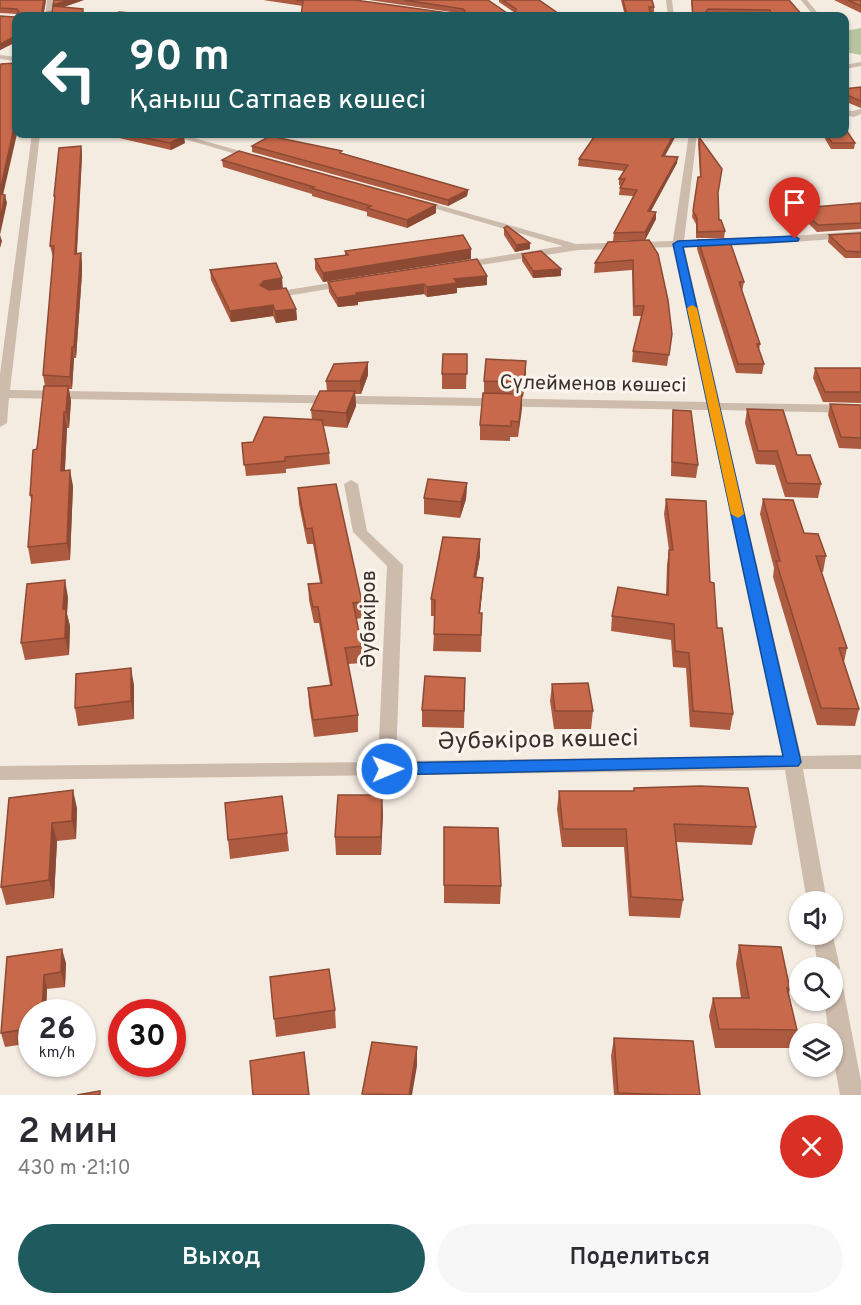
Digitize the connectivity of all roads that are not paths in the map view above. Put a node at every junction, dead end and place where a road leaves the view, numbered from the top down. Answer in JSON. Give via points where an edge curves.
{"nodes":[{"id":1,"x":804,"y":0,"type":"edge"},
{"id":2,"x":814,"y":12,"type":"edge"},
{"id":3,"x":35,"y":138,"type":"edge"},
{"id":4,"x":186,"y":138,"type":"edge"},
{"id":5,"x":692,"y":138,"type":"edge"},
{"id":6,"x":262,"y":159,"type":"edge"},
{"id":7,"x":409,"y":200,"type":"edge"},
{"id":8,"x":861,"y":234,"type":"edge"},
{"id":9,"x":678,"y":244,"type":"junction"},
{"id":10,"x":578,"y":247,"type":"junction"},
{"id":11,"x":452,"y":267,"type":"edge"},
{"id":12,"x":360,"y":281,"type":"edge"},
{"id":13,"x":268,"y":296,"type":"edge"},
{"id":14,"x":1,"y":394,"type":"edge"},
{"id":15,"x":714,"y":407,"type":"junction"},
{"id":16,"x":861,"y":409,"type":"edge"},
{"id":17,"x":0,"y":423,"type":"edge"},
{"id":18,"x":351,"y":484,"type":"dead end"},
{"id":19,"x":793,"y":762,"type":"junction"},
{"id":20,"x":861,"y":762,"type":"edge"},
{"id":21,"x":387,"y":769,"type":"junction"},
{"id":22,"x":0,"y":773,"type":"edge"},
{"id":23,"x":815,"y":891,"type":"edge"},
{"id":24,"x":836,"y":1011,"type":"edge"},
{"id":25,"x":852,"y":1095,"type":"edge"}],
"edges":[{"from":1,"to":2,"type":"street"},
{"from":3,"to":14,"type":"street"},
{"from":4,"to":6,"type":"street"},
{"from":5,"to":9,"type":"street"},
{"from":7,"to":10,"type":"street"},
{"from":8,"to":9,"type":"street"},
{"from":9,"to":10,"type":"street"},
{"from":9,"to":15,"type":"street"},
{"from":10,"to":11,"type":"street"},
{"from":12,"to":13,"type":"street"},
{"from":14,"to":15,"type":"street","name":"Сүлейменов көшесі"},
{"from":14,"to":17,"type":"street"},
{"from":15,"to":16,"type":"street","name":"Сүлейменов көшесі"},
{"from":15,"to":19,"type":"street"},
{"from":18,"to":21,"type":"street","name":"Әубәкіров","via":[[360,532],[395,565]]},
{"from":19,"to":20,"type":"street","name":"Әубәкіров көшесі"},
{"from":19,"to":21,"type":"street","name":"Әубәкіров көшесі"},
{"from":19,"to":23,"type":"street"},
{"from":21,"to":22,"type":"street","name":"Әубәкіров көшесі"},
{"from":24,"to":25,"type":"street"}]}
